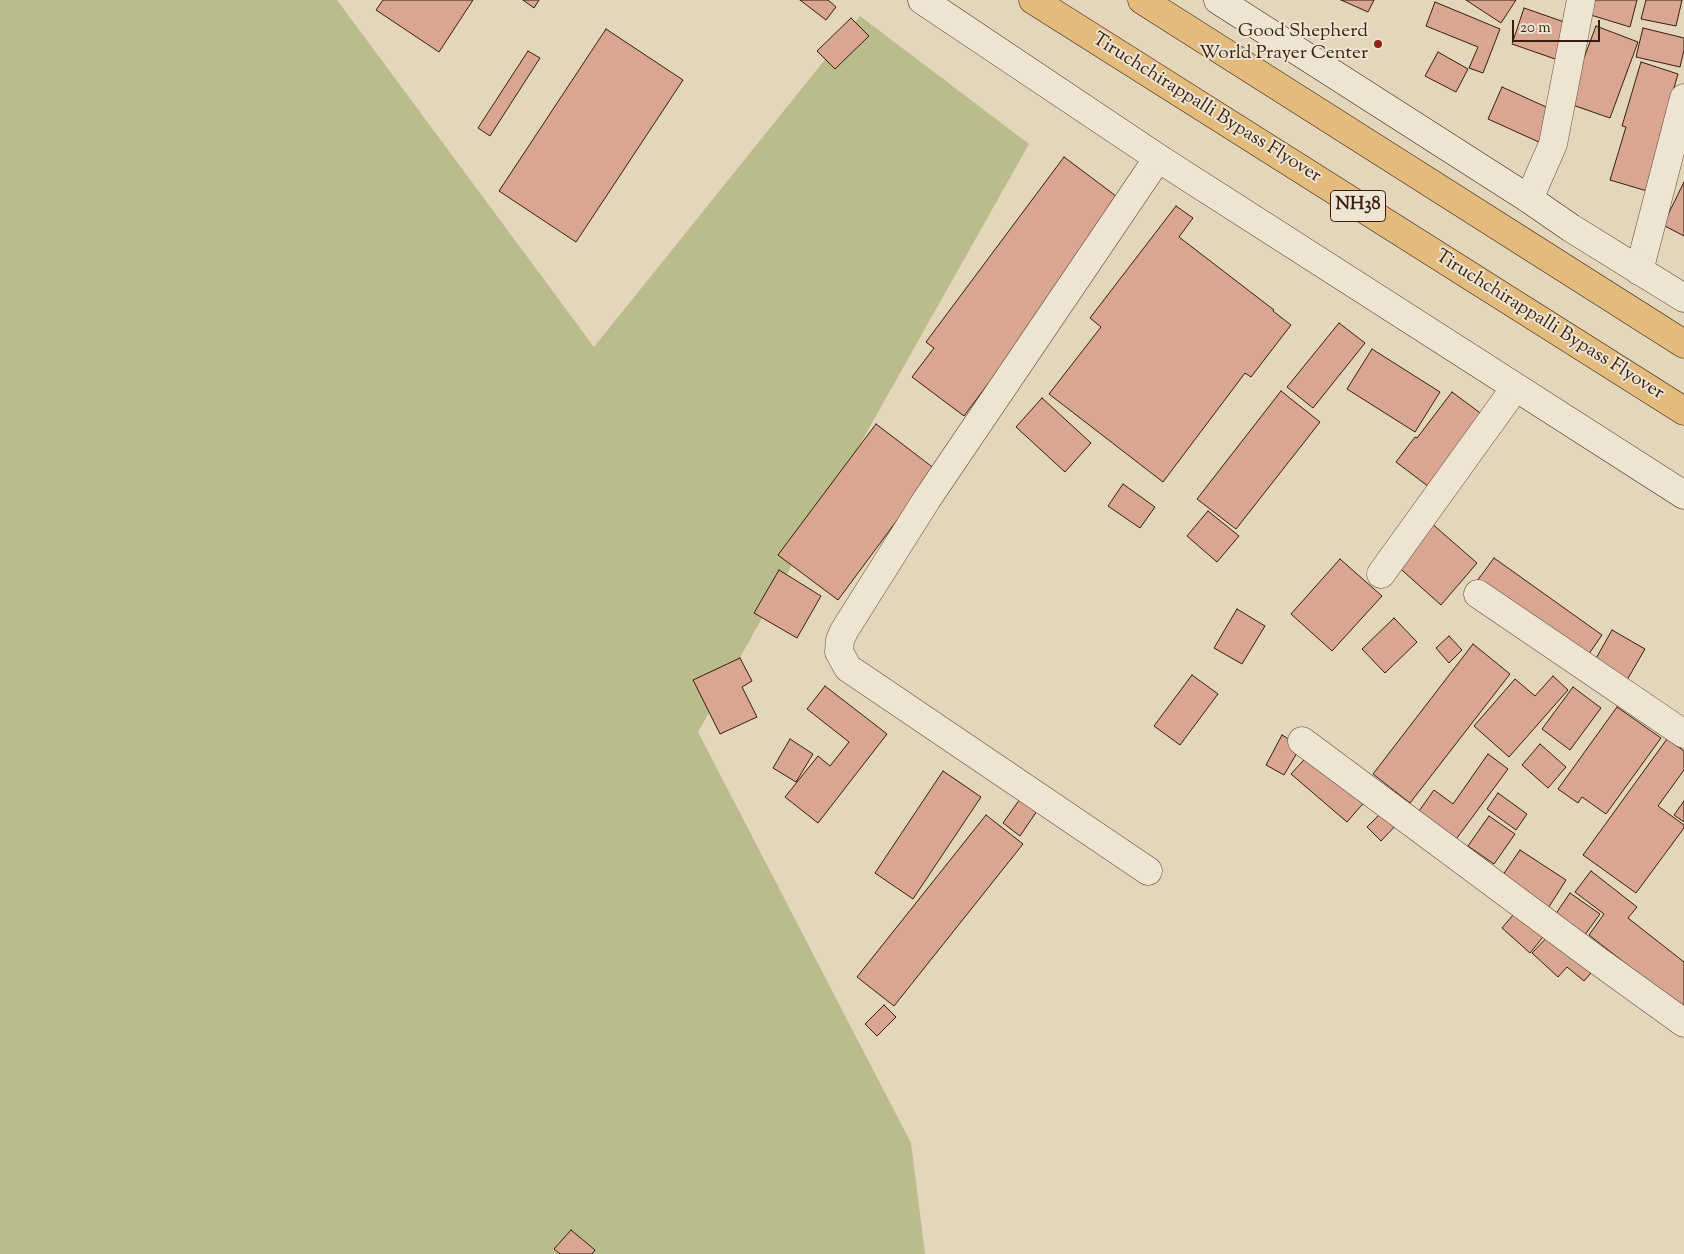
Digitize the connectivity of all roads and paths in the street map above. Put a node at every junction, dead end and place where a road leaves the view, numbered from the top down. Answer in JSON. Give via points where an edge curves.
{"nodes":[{"id":1,"x":922,"y":0,"type":"edge"},
{"id":2,"x":1033,"y":0,"type":"edge"},
{"id":3,"x":1142,"y":0,"type":"edge"},
{"id":4,"x":1218,"y":0,"type":"edge"},
{"id":5,"x":1581,"y":0,"type":"edge"},
{"id":6,"x":1684,"y":98,"type":"edge"},
{"id":7,"x":1158,"y":158,"type":"junction"},
{"id":8,"x":1529,"y":200,"type":"junction"},
{"id":9,"x":1639,"y":270,"type":"junction"},
{"id":10,"x":1684,"y":298,"type":"edge"},
{"id":11,"x":1684,"y":344,"type":"edge"},
{"id":12,"x":1515,"y":388,"type":"junction"},
{"id":13,"x":1684,"y":411,"type":"edge"},
{"id":14,"x":1684,"y":494,"type":"edge"},
{"id":15,"x":1381,"y":574,"type":"dead end"},
{"id":16,"x":1478,"y":594,"type":"dead end"},
{"id":17,"x":1684,"y":734,"type":"edge"},
{"id":18,"x":1302,"y":741,"type":"dead end"},
{"id":19,"x":1148,"y":872,"type":"dead end"},
{"id":20,"x":1684,"y":1024,"type":"edge"}],
"edges":[{"from":1,"to":7,"type":"street"},
{"from":2,"to":13,"type":"highway","name":"Tiruchchirappalli Bypass Flyover","number":"NH38"},
{"from":3,"to":11,"type":"highway"},
{"from":4,"to":8,"type":"street"},
{"from":5,"to":8,"type":"street","via":[[1553,144]]},
{"from":6,"to":9,"type":"street"},
{"from":7,"to":12,"type":"street"},
{"from":7,"to":19,"type":"street","via":[[927,499],[844,631],[839,652],[848,668]]},
{"from":8,"to":9,"type":"street"},
{"from":9,"to":10,"type":"street"},
{"from":12,"to":14,"type":"street"},
{"from":12,"to":15,"type":"street"},
{"from":16,"to":17,"type":"street"},
{"from":18,"to":20,"type":"street"}]}
